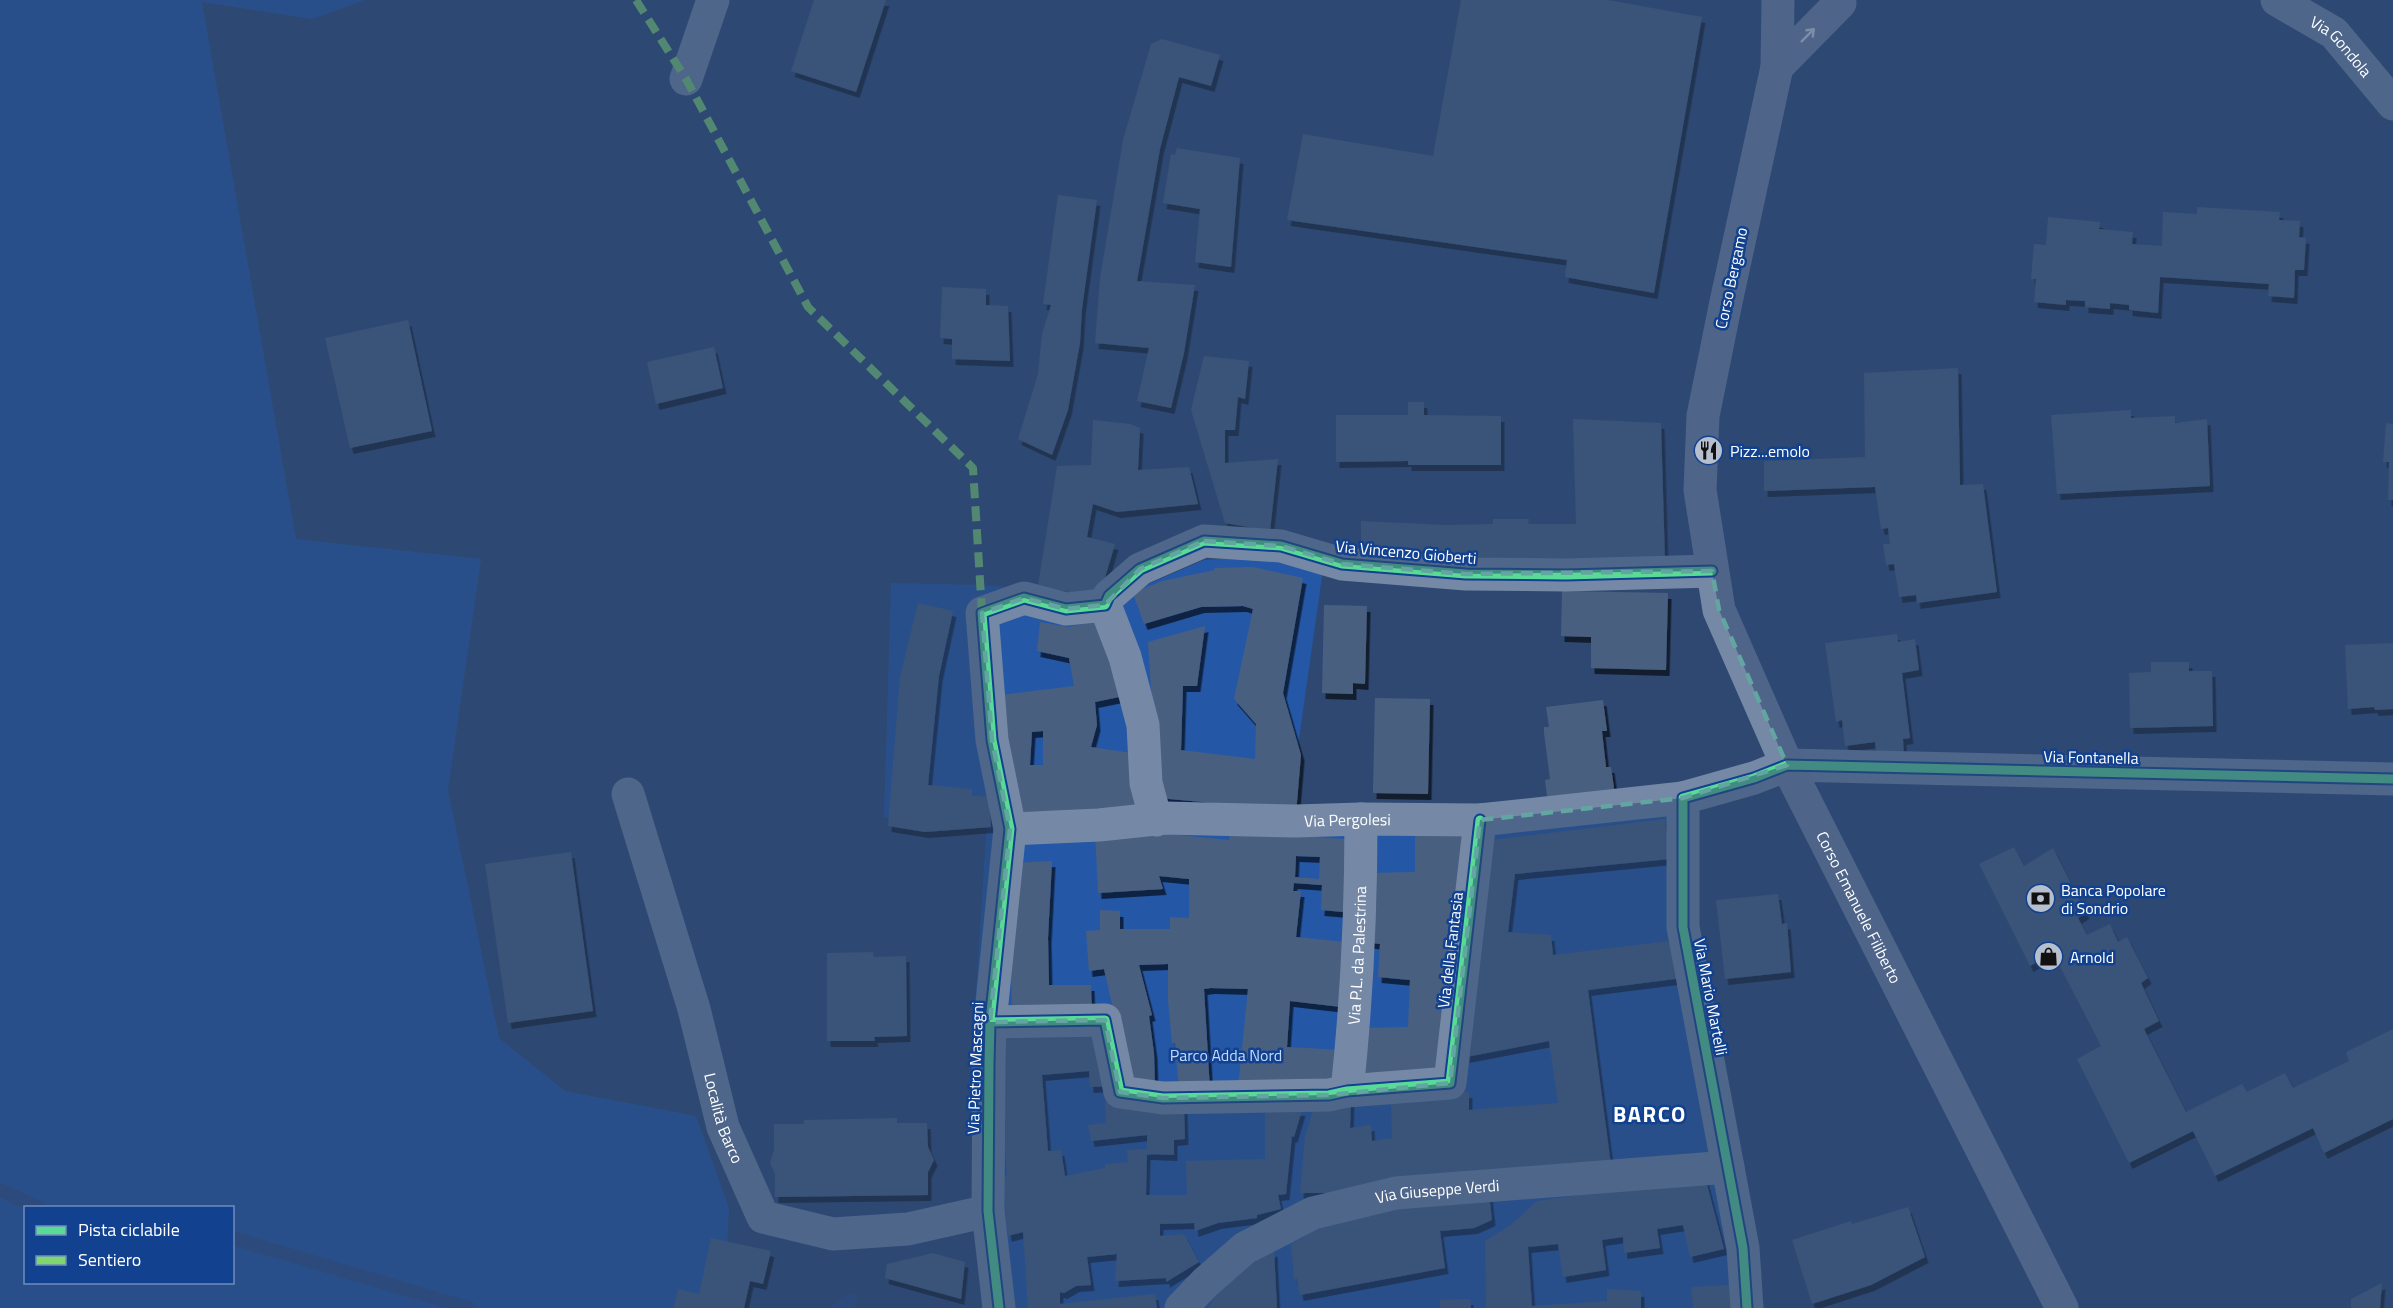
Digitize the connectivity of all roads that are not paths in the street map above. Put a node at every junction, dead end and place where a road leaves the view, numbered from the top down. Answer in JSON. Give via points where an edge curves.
{"nodes":[{"id":1,"x":713,"y":0,"type":"edge"},
{"id":2,"x":1778,"y":0,"type":"edge"},
{"id":3,"x":1800,"y":0,"type":"edge"},
{"id":4,"x":2277,"y":0,"type":"edge"},
{"id":5,"x":1843,"y":2,"type":"edge"},
{"id":6,"x":1777,"y":67,"type":"junction"},
{"id":7,"x":687,"y":79,"type":"dead end"},
{"id":8,"x":2393,"y":104,"type":"edge"},
{"id":9,"x":1700,"y":490,"type":"joint"},
{"id":10,"x":1712,"y":571,"type":"junction"},
{"id":11,"x":1105,"y":605,"type":"junction"},
{"id":12,"x":1787,"y":765,"type":"junction"},
{"id":13,"x":2393,"y":778,"type":"edge"},
{"id":14,"x":628,"y":794,"type":"dead end"},
{"id":15,"x":1683,"y":798,"type":"junction"},
{"id":16,"x":1361,"y":819,"type":"junction"},
{"id":17,"x":1156,"y":820,"type":"junction"},
{"id":18,"x":1480,"y":820,"type":"junction"},
{"id":19,"x":1010,"y":829,"type":"junction"},
{"id":20,"x":990,"y":1022,"type":"junction"},
{"id":21,"x":1347,"y":1091,"type":"junction"},
{"id":22,"x":1728,"y":1167,"type":"junction"},
{"id":23,"x":988,"y":1211,"type":"junction"},
{"id":24,"x":999,"y":1308,"type":"edge"},
{"id":25,"x":1181,"y":1308,"type":"edge"},
{"id":26,"x":1747,"y":1308,"type":"edge"},
{"id":27,"x":2062,"y":1308,"type":"edge"}],
"edges":[{"from":1,"to":7,"type":"street"},
{"from":2,"to":6,"type":"main road","name":"Corso Bergamo"},
{"from":3,"to":5,"type":"main road","via":[[1822,6]]},
{"from":4,"to":8,"type":"street","name":"Via Gondola","via":[[2334,33]]},
{"from":6,"to":5,"type":"main road","one_way":true},
{"from":6,"to":9,"type":"main road","name":"Corso Bergamo","via":[[1703,416]]},
{"from":9,"to":10,"type":"main road","name":"Corso Emanuele Filiberto"},
{"from":10,"to":11,"type":"street","name":"Via Vincenzo Gioberti","via":[[1466,574],[1342,564],[1281,546],[1204,541],[1140,569],[1109,596]]},
{"from":10,"to":12,"type":"main road","name":"Corso Emanuele Filiberto","via":[[1719,610]]},
{"from":11,"to":17,"type":"street","via":[[1125,657],[1143,725],[1146,783]]},
{"from":11,"to":19,"type":"street","name":"Via Pietro Mascagni","via":[[1066,609],[1024,597],[982,613],[992,740]]},
{"from":12,"to":13,"type":"street","name":"Via Fontanella"},
{"from":12,"to":15,"type":"street"},
{"from":12,"to":27,"type":"main road","name":"Corso Emanuele Filiberto"},
{"from":14,"to":23,"type":"street","name":"Località Barco","via":[[694,1009],[723,1127],[763,1217],[834,1234],[908,1229]]},
{"from":15,"to":18,"type":"street","name":"Via Pergolesi"},
{"from":15,"to":22,"type":"street","name":"Via Mario Martelli","via":[[1683,927]]},
{"from":16,"to":17,"type":"street","name":"Via Pergolesi"},
{"from":16,"to":18,"type":"street","name":"Via Pergolesi"},
{"from":16,"to":21,"type":"street","name":"Via P.L. da Palestrina","via":[[1356,1007]]},
{"from":17,"to":19,"type":"street","name":"Via Pergolesi"},
{"from":18,"to":21,"type":"street","name":"Via della Fantasia","via":[[1450,1083]]},
{"from":19,"to":20,"type":"street","name":"Via Pietro Mascagni"},
{"from":20,"to":21,"type":"street","via":[[1105,1020],[1120,1092],[1163,1098],[1329,1095]]},
{"from":20,"to":23,"type":"street","name":"Via Pietro Mascagni"},
{"from":22,"to":25,"type":"street","name":"Via Giuseppe Verdi","via":[[1396,1193],[1313,1213],[1245,1248]]},
{"from":22,"to":26,"type":"street","name":"Via Mario Martelli","via":[[1743,1248]]},
{"from":23,"to":24,"type":"street","name":"Via Pietro Mascagni"}]}
